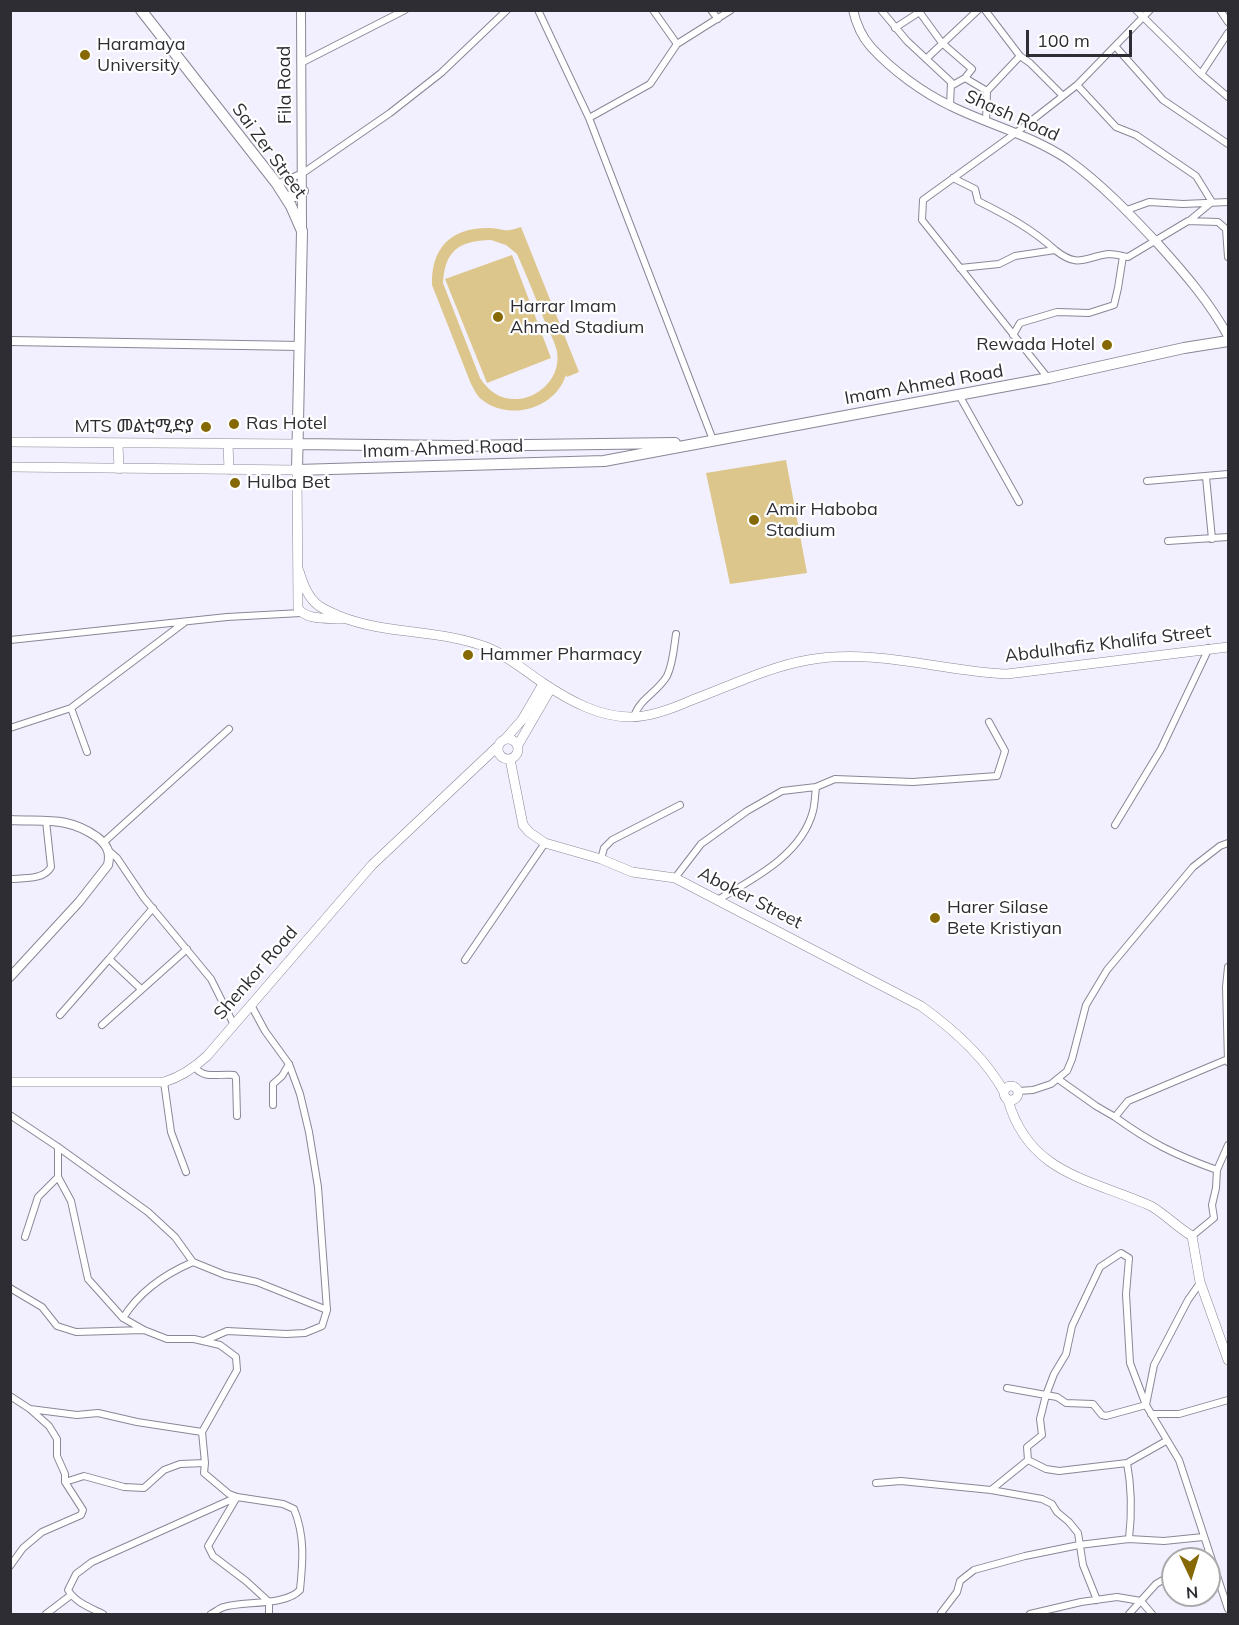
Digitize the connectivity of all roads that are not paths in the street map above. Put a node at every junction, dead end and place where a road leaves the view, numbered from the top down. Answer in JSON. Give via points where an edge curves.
{"nodes":[{"id":1,"x":141,"y":10,"type":"edge"},
{"id":2,"x":301,"y":10,"type":"edge"},
{"id":3,"x":405,"y":10,"type":"edge"},
{"id":4,"x":507,"y":10,"type":"edge"},
{"id":5,"x":538,"y":10,"type":"edge"},
{"id":6,"x":653,"y":10,"type":"edge"},
{"id":7,"x":711,"y":10,"type":"edge"},
{"id":8,"x":731,"y":10,"type":"edge"},
{"id":9,"x":853,"y":10,"type":"edge"},
{"id":10,"x":881,"y":10,"type":"edge"},
{"id":11,"x":978,"y":10,"type":"edge"},
{"id":12,"x":985,"y":10,"type":"edge"},
{"id":13,"x":1136,"y":10,"type":"edge"},
{"id":14,"x":1150,"y":10,"type":"edge"},
{"id":15,"x":1220,"y":10,"type":"edge"},
{"id":16,"x":919,"y":11,"type":"edge"},
{"id":17,"x":718,"y":19,"type":"junction"},
{"id":18,"x":1143,"y":19,"type":"junction"},
{"id":19,"x":1228,"y":22,"type":"edge"},
{"id":20,"x":895,"y":28,"type":"junction"},
{"id":21,"x":1228,"y":33,"type":"edge"},
{"id":22,"x":942,"y":43,"type":"junction"},
{"id":23,"x":677,"y":44,"type":"junction"},
{"id":24,"x":1115,"y":46,"type":"junction"},
{"id":25,"x":1020,"y":56,"type":"junction"},
{"id":26,"x":926,"y":59,"type":"junction"},
{"id":27,"x":301,"y":63,"type":"junction"},
{"id":28,"x":1201,"y":74,"type":"junction"},
{"id":29,"x":965,"y":78,"type":"junction"},
{"id":30,"x":1077,"y":85,"type":"junction"},
{"id":31,"x":951,"y":86,"type":"junction"},
{"id":32,"x":987,"y":91,"type":"junction"},
{"id":33,"x":1063,"y":96,"type":"junction"},
{"id":34,"x":1228,"y":97,"type":"edge"},
{"id":35,"x":950,"y":106,"type":"junction"},
{"id":36,"x":589,"y":118,"type":"junction"},
{"id":37,"x":986,"y":121,"type":"junction"},
{"id":38,"x":1017,"y":132,"type":"junction"},
{"id":39,"x":1228,"y":144,"type":"edge"},
{"id":40,"x":303,"y":172,"type":"junction"},
{"id":41,"x":953,"y":178,"type":"junction"},
{"id":42,"x":277,"y":184,"type":"junction"},
{"id":43,"x":303,"y":191,"type":"junction"},
{"id":44,"x":286,"y":197,"type":"junction"},
{"id":45,"x":1212,"y":202,"type":"junction"},
{"id":46,"x":1228,"y":202,"type":"edge"},
{"id":47,"x":1127,"y":210,"type":"junction"},
{"id":48,"x":1188,"y":221,"type":"junction"},
{"id":49,"x":302,"y":231,"type":"junction"},
{"id":50,"x":1154,"y":240,"type":"junction"},
{"id":51,"x":1055,"y":250,"type":"junction"},
{"id":52,"x":1123,"y":256,"type":"junction"},
{"id":53,"x":1228,"y":257,"type":"edge"},
{"id":54,"x":960,"y":268,"type":"junction"},
{"id":55,"x":1013,"y":335,"type":"junction"},
{"id":56,"x":1228,"y":336,"type":"edge"},
{"id":57,"x":10,"y":341,"type":"edge"},
{"id":58,"x":1228,"y":341,"type":"edge"},
{"id":59,"x":300,"y":346,"type":"junction"},
{"id":60,"x":1048,"y":378,"type":"junction"},
{"id":61,"x":959,"y":395,"type":"junction"},
{"id":62,"x":713,"y":440,"type":"junction"},
{"id":63,"x":10,"y":442,"type":"edge"},
{"id":64,"x":696,"y":443,"type":"junction"},
{"id":65,"x":118,"y":444,"type":"junction"},
{"id":66,"x":228,"y":444,"type":"junction"},
{"id":67,"x":298,"y":444,"type":"junction"},
{"id":68,"x":10,"y":467,"type":"edge"},
{"id":69,"x":119,"y":469,"type":"junction"},
{"id":70,"x":229,"y":470,"type":"junction"},
{"id":71,"x":297,"y":470,"type":"junction"},
{"id":72,"x":1228,"y":474,"type":"edge"},
{"id":73,"x":1206,"y":477,"type":"junction"},
{"id":74,"x":1147,"y":481,"type":"dead end"},
{"id":75,"x":1018,"y":502,"type":"dead end"},
{"id":76,"x":1228,"y":537,"type":"edge"},
{"id":77,"x":1212,"y":539,"type":"junction"},
{"id":78,"x":1168,"y":541,"type":"dead end"},
{"id":79,"x":298,"y":571,"type":"junction"},
{"id":80,"x":301,"y":613,"type":"junction"},
{"id":81,"x":348,"y":619,"type":"junction"},
{"id":82,"x":185,"y":621,"type":"junction"},
{"id":83,"x":676,"y":634,"type":"dead end"},
{"id":84,"x":10,"y":640,"type":"edge"},
{"id":85,"x":1228,"y":647,"type":"edge"},
{"id":86,"x":1209,"y":648,"type":"junction"},
{"id":87,"x":527,"y":672,"type":"junction"},
{"id":88,"x":547,"y":686,"type":"junction"},
{"id":89,"x":565,"y":696,"type":"junction"},
{"id":90,"x":537,"y":703,"type":"junction"},
{"id":91,"x":71,"y":708,"type":"junction"},
{"id":92,"x":634,"y":717,"type":"junction"},
{"id":93,"x":989,"y":722,"type":"dead end"},
{"id":94,"x":10,"y":728,"type":"edge"},
{"id":95,"x":229,"y":729,"type":"dead end"},
{"id":96,"x":506,"y":738,"type":"junction"},
{"id":97,"x":518,"y":745,"type":"junction"},
{"id":98,"x":87,"y":752,"type":"dead end"},
{"id":99,"x":503,"y":754,"type":"junction"},
{"id":100,"x":816,"y":787,"type":"junction"},
{"id":101,"x":680,"y":806,"type":"dead end"},
{"id":102,"x":10,"y":820,"type":"edge"},
{"id":103,"x":46,"y":820,"type":"junction"},
{"id":104,"x":1115,"y":825,"type":"dead end"},
{"id":105,"x":104,"y":843,"type":"junction"},
{"id":106,"x":545,"y":843,"type":"junction"},
{"id":107,"x":1228,"y":843,"type":"edge"},
{"id":108,"x":109,"y":851,"type":"junction"},
{"id":109,"x":601,"y":859,"type":"junction"},
{"id":110,"x":675,"y":878,"type":"junction"},
{"id":111,"x":10,"y":879,"type":"edge"},
{"id":112,"x":719,"y":899,"type":"junction"},
{"id":113,"x":153,"y":908,"type":"junction"},
{"id":114,"x":188,"y":949,"type":"junction"},
{"id":115,"x":109,"y":959,"type":"junction"},
{"id":116,"x":465,"y":960,"type":"dead end"},
{"id":117,"x":1228,"y":967,"type":"edge"},
{"id":118,"x":10,"y":977,"type":"edge"},
{"id":119,"x":141,"y":989,"type":"junction"},
{"id":120,"x":251,"y":1005,"type":"junction"},
{"id":121,"x":60,"y":1015,"type":"dead end"},
{"id":122,"x":233,"y":1023,"type":"junction"},
{"id":123,"x":102,"y":1025,"type":"dead end"},
{"id":124,"x":1228,"y":1060,"type":"edge"},
{"id":125,"x":289,"y":1064,"type":"junction"},
{"id":126,"x":195,"y":1067,"type":"junction"},
{"id":127,"x":1058,"y":1079,"type":"junction"},
{"id":128,"x":10,"y":1082,"type":"edge"},
{"id":129,"x":164,"y":1082,"type":"junction"},
{"id":130,"x":1011,"y":1094,"type":"junction"},
{"id":131,"x":273,"y":1105,"type":"dead end"},
{"id":132,"x":10,"y":1116,"type":"edge"},
{"id":133,"x":237,"y":1116,"type":"dead end"},
{"id":134,"x":1115,"y":1117,"type":"junction"},
{"id":135,"x":58,"y":1147,"type":"junction"},
{"id":136,"x":1227,"y":1150,"type":"edge"},
{"id":137,"x":1217,"y":1170,"type":"junction"},
{"id":138,"x":186,"y":1172,"type":"dead end"},
{"id":139,"x":58,"y":1177,"type":"junction"},
{"id":140,"x":1192,"y":1236,"type":"junction"},
{"id":141,"x":25,"y":1238,"type":"dead end"},
{"id":142,"x":193,"y":1262,"type":"junction"},
{"id":143,"x":1200,"y":1282,"type":"junction"},
{"id":144,"x":10,"y":1288,"type":"edge"},
{"id":145,"x":327,"y":1310,"type":"junction"},
{"id":146,"x":123,"y":1318,"type":"junction"},
{"id":147,"x":144,"y":1330,"type":"junction"},
{"id":148,"x":204,"y":1341,"type":"junction"},
{"id":149,"x":1228,"y":1360,"type":"edge"},
{"id":150,"x":1007,"y":1388,"type":"dead end"},
{"id":151,"x":1046,"y":1395,"type":"junction"},
{"id":152,"x":10,"y":1396,"type":"edge"},
{"id":153,"x":1228,"y":1400,"type":"edge"},
{"id":154,"x":1146,"y":1405,"type":"junction"},
{"id":155,"x":30,"y":1409,"type":"junction"},
{"id":156,"x":1151,"y":1414,"type":"junction"},
{"id":157,"x":202,"y":1432,"type":"junction"},
{"id":158,"x":1166,"y":1441,"type":"junction"},
{"id":159,"x":1028,"y":1460,"type":"junction"},
{"id":160,"x":1127,"y":1462,"type":"junction"},
{"id":161,"x":205,"y":1463,"type":"junction"},
{"id":162,"x":65,"y":1482,"type":"junction"},
{"id":163,"x":876,"y":1484,"type":"dead end"},
{"id":164,"x":991,"y":1491,"type":"junction"},
{"id":165,"x":237,"y":1497,"type":"junction"},
{"id":166,"x":1203,"y":1537,"type":"junction"},
{"id":167,"x":1129,"y":1539,"type":"junction"},
{"id":168,"x":1079,"y":1545,"type":"junction"},
{"id":169,"x":1206,"y":1547,"type":"edge"},
{"id":170,"x":10,"y":1566,"type":"edge"},
{"id":171,"x":1161,"y":1581,"type":"edge"},
{"id":172,"x":1221,"y":1588,"type":"edge"},
{"id":173,"x":71,"y":1595,"type":"junction"},
{"id":174,"x":1096,"y":1600,"type":"junction"},
{"id":175,"x":1141,"y":1601,"type":"junction"},
{"id":176,"x":269,"y":1602,"type":"junction"},
{"id":177,"x":1228,"y":1608,"type":"edge"},
{"id":178,"x":941,"y":1613,"type":"dead end"},
{"id":179,"x":46,"y":1614,"type":"edge"},
{"id":180,"x":103,"y":1614,"type":"edge"},
{"id":181,"x":211,"y":1614,"type":"edge"},
{"id":182,"x":269,"y":1614,"type":"edge"},
{"id":183,"x":1030,"y":1614,"type":"edge"},
{"id":184,"x":1129,"y":1614,"type":"edge"},
{"id":185,"x":1152,"y":1614,"type":"edge"}],
"edges":[{"from":1,"to":42,"type":"highway","name":"Sai Zer Street"},
{"from":2,"to":27,"type":"street","name":"Fila Road"},
{"from":3,"to":27,"type":"street"},
{"from":4,"to":40,"type":"street","via":[[441,73]]},
{"from":5,"to":36,"type":"street"},
{"from":6,"to":23,"type":"street"},
{"from":7,"to":17,"type":"street"},
{"from":8,"to":17,"type":"street"},
{"from":9,"to":35,"type":"street","name":"Shash Road","via":[[870,45],[917,85]]},
{"from":10,"to":20,"type":"street"},
{"from":11,"to":22,"type":"street"},
{"from":12,"to":25,"type":"street"},
{"from":13,"to":18,"type":"street"},
{"from":14,"to":18,"type":"street"},
{"from":15,"to":19,"type":"street"},
{"from":16,"to":20,"type":"street"},
{"from":16,"to":22,"type":"street"},
{"from":17,"to":23,"type":"street"},
{"from":18,"to":24,"type":"street"},
{"from":18,"to":28,"type":"street"},
{"from":20,"to":26,"type":"street"},
{"from":21,"to":28,"type":"street"},
{"from":22,"to":26,"type":"street"},
{"from":22,"to":29,"type":"street","via":[[972,69]]},
{"from":23,"to":36,"type":"street","via":[[650,84]]},
{"from":24,"to":30,"type":"street"},
{"from":24,"to":39,"type":"street","via":[[1163,100]]},
{"from":25,"to":32,"type":"street"},
{"from":25,"to":33,"type":"street"},
{"from":26,"to":31,"type":"street"},
{"from":27,"to":40,"type":"street","name":"Fila Road"},
{"from":28,"to":34,"type":"street"},
{"from":29,"to":31,"type":"street"},
{"from":29,"to":32,"type":"street"},
{"from":30,"to":33,"type":"street"},
{"from":30,"to":45,"type":"street","via":[[1116,127],[1136,135],[1196,176]]},
{"from":31,"to":35,"type":"street"},
{"from":32,"to":37,"type":"street"},
{"from":33,"to":38,"type":"street"},
{"from":35,"to":37,"type":"street","name":"Shash Road"},
{"from":36,"to":62,"type":"street"},
{"from":37,"to":38,"type":"street","name":"Shash Road"},
{"from":38,"to":41,"type":"street"},
{"from":38,"to":47,"type":"street","name":"Shash Road","via":[[1065,158]]},
{"from":40,"to":42,"type":"street"},
{"from":40,"to":43,"type":"street","name":"Fila Road"},
{"from":41,"to":51,"type":"street","via":[[975,189],[978,201],[1009,216]]},
{"from":41,"to":54,"type":"street","via":[[923,200],[922,220]]},
{"from":42,"to":44,"type":"highway","name":"Sai Zer Street"},
{"from":43,"to":44,"type":"highway"},
{"from":43,"to":49,"type":"street","name":"Fila Road"},
{"from":44,"to":49,"type":"highway","name":"Sai Zer Street"},
{"from":45,"to":46,"type":"street"},
{"from":45,"to":47,"type":"street","via":[[1149,202]]},
{"from":45,"to":48,"type":"street"},
{"from":47,"to":50,"type":"street","name":"Shash Road"},
{"from":48,"to":50,"type":"street"},
{"from":48,"to":53,"type":"street","via":[[1218,222],[1226,229]]},
{"from":49,"to":59,"type":"highway","name":"Sai Zer Street"},
{"from":50,"to":52,"type":"street","via":[[1128,257]]},
{"from":50,"to":56,"type":"street","name":"Shash Road","via":[[1213,309]]},
{"from":51,"to":52,"type":"street","via":[[1068,260]]},
{"from":51,"to":54,"type":"street","via":[[1015,256],[999,264]]},
{"from":52,"to":55,"type":"street","via":[[1114,305],[1089,313],[1057,312],[1020,323]]},
{"from":54,"to":55,"type":"street"},
{"from":55,"to":60,"type":"street"},
{"from":57,"to":59,"type":"street"},
{"from":58,"to":60,"type":"highway","name":"Imam Ahmed Road"},
{"from":59,"to":67,"type":"highway","name":"Sai Zer Street"},
{"from":60,"to":61,"type":"highway","name":"Imam Ahmed Road"},
{"from":61,"to":62,"type":"highway","name":"Imam Ahmed Road"},
{"from":61,"to":75,"type":"street"},
{"from":62,"to":64,"type":"highway","name":"Imam Ahmed Road"},
{"from":63,"to":65,"type":"main road"},
{"from":64,"to":67,"type":"highway","name":"Imam Ahmed Road"},
{"from":64,"to":71,"type":"highway","name":"Imam Ahmed Road","via":[[604,461]]},
{"from":65,"to":66,"type":"main road"},
{"from":65,"to":69,"type":"main road"},
{"from":66,"to":67,"type":"main road"},
{"from":66,"to":70,"type":"main road"},
{"from":67,"to":71,"type":"highway","name":"Sai Zer Street"},
{"from":68,"to":69,"type":"main road"},
{"from":69,"to":70,"type":"main road"},
{"from":70,"to":71,"type":"main road"},
{"from":71,"to":79,"type":"main road"},
{"from":72,"to":73,"type":"street"},
{"from":73,"to":74,"type":"street"},
{"from":73,"to":77,"type":"street"},
{"from":76,"to":77,"type":"street"},
{"from":77,"to":78,"type":"street"},
{"from":79,"to":80,"type":"main road","via":[[297,601]]},
{"from":79,"to":81,"type":"main road","via":[[319,606]]},
{"from":80,"to":81,"type":"main road"},
{"from":80,"to":82,"type":"street"},
{"from":81,"to":87,"type":"main road","name":"Abdulhafiz Khalifa Street","via":[[468,641],[502,655]]},
{"from":82,"to":84,"type":"street"},
{"from":82,"to":91,"type":"street"},
{"from":83,"to":92,"type":"street","via":[[668,675],[637,708]]},
{"from":85,"to":86,"type":"main road","name":"Abdulhafiz Khalifa Street"},
{"from":86,"to":92,"type":"main road","name":"Abdulhafiz Khalifa Street","via":[[1007,674],[869,656],[837,656],[778,667],[682,704]]},
{"from":86,"to":104,"type":"street","via":[[1161,749]]},
{"from":87,"to":88,"type":"main road","name":"Abdulhafiz Khalifa Street"},
{"from":87,"to":90,"type":"main road"},
{"from":88,"to":89,"type":"main road","name":"Abdulhafiz Khalifa Street"},
{"from":88,"to":90,"type":"main road"},
{"from":89,"to":90,"type":"main road"},
{"from":89,"to":92,"type":"main road","name":"Abdulhafiz Khalifa Street","via":[[588,709]]},
{"from":90,"to":96,"type":"main road","name":"Shenkor Road"},
{"from":90,"to":97,"type":"main road"},
{"from":91,"to":94,"type":"street"},
{"from":91,"to":98,"type":"street"},
{"from":93,"to":100,"type":"street","via":[[1005,751],[997,776],[913,782],[835,779]]},
{"from":95,"to":105,"type":"street"},
{"from":96,"to":97,"type":"main road"},
{"from":96,"to":99,"type":"main road","name":"Shenkor Road","via":[[500,741]]},
{"from":97,"to":99,"type":"main road","via":[[518,752]]},
{"from":99,"to":106,"type":"main road","name":"Aboker Street","via":[[523,825]]},
{"from":99,"to":120,"type":"main road","name":"Shenkor Road","via":[[476,769],[372,865]]},
{"from":100,"to":110,"type":"street","via":[[782,791],[747,812],[701,844]]},
{"from":100,"to":112,"type":"street","via":[[813,812],[783,858]]},
{"from":101,"to":109,"type":"street","via":[[612,840]]},
{"from":102,"to":103,"type":"street"},
{"from":103,"to":105,"type":"street","via":[[79,825]]},
{"from":103,"to":111,"type":"street","via":[[51,867],[48,873]]},
{"from":105,"to":108,"type":"street"},
{"from":106,"to":109,"type":"main road","name":"Aboker Street"},
{"from":106,"to":116,"type":"street"},
{"from":107,"to":127,"type":"street","via":[[1193,867],[1107,970],[1086,1005],[1067,1071]]},
{"from":108,"to":113,"type":"street"},
{"from":108,"to":118,"type":"street","via":[[108,865],[79,903]]},
{"from":109,"to":110,"type":"main road","name":"Aboker Street","via":[[632,872]]},
{"from":110,"to":112,"type":"main road","name":"Aboker Street"},
{"from":112,"to":130,"type":"main road","name":"Aboker Street","via":[[921,1006],[956,1034]]},
{"from":113,"to":114,"type":"street"},
{"from":113,"to":115,"type":"street"},
{"from":114,"to":119,"type":"street"},
{"from":114,"to":122,"type":"street","via":[[211,979]]},
{"from":115,"to":119,"type":"street"},
{"from":115,"to":121,"type":"street"},
{"from":117,"to":124,"type":"street"},
{"from":119,"to":123,"type":"street"},
{"from":120,"to":122,"type":"main road","name":"Shenkor Road"},
{"from":120,"to":125,"type":"street"},
{"from":122,"to":126,"type":"main road","name":"Shenkor Road"},
{"from":124,"to":134,"type":"street","via":[[1128,1101]]},
{"from":125,"to":131,"type":"street","via":[[273,1084]]},
{"from":125,"to":145,"type":"street","via":[[307,1122],[318,1187]]},
{"from":126,"to":129,"type":"main road","name":"Shenkor Road"},
{"from":126,"to":133,"type":"street","via":[[205,1076],[234,1075]]},
{"from":127,"to":130,"type":"street"},
{"from":127,"to":134,"type":"street"},
{"from":128,"to":129,"type":"main road","name":"Shenkor Road"},
{"from":129,"to":138,"type":"street","via":[[171,1132]]},
{"from":130,"to":140,"type":"main road","via":[[1011,1113],[1044,1159],[1151,1206]]},
{"from":132,"to":135,"type":"street"},
{"from":134,"to":137,"type":"street","via":[[1177,1156]]},
{"from":135,"to":139,"type":"street"},
{"from":135,"to":142,"type":"street","via":[[148,1212],[175,1237]]},
{"from":136,"to":137,"type":"street"},
{"from":137,"to":140,"type":"street","via":[[1214,1218]]},
{"from":139,"to":141,"type":"street","via":[[38,1197]]},
{"from":139,"to":146,"type":"street","via":[[71,1201],[88,1279]]},
{"from":140,"to":143,"type":"main road"},
{"from":142,"to":145,"type":"street"},
{"from":142,"to":146,"type":"street","via":[[174,1270],[141,1295]]},
{"from":143,"to":149,"type":"main road"},
{"from":143,"to":154,"type":"street","via":[[1154,1365]]},
{"from":144,"to":147,"type":"street","via":[[42,1307],[57,1326],[76,1332]]},
{"from":145,"to":148,"type":"street","via":[[322,1326],[305,1333],[227,1331]]},
{"from":146,"to":147,"type":"street"},
{"from":147,"to":148,"type":"street","via":[[167,1339]]},
{"from":148,"to":157,"type":"street","via":[[220,1345],[236,1356],[237,1370]]},
{"from":150,"to":151,"type":"street"},
{"from":151,"to":154,"type":"street","via":[[1066,1403],[1093,1404],[1106,1416]]},
{"from":151,"to":154,"type":"street","via":[[1100,1267],[1121,1253],[1129,1258],[1126,1294],[1130,1363]]},
{"from":151,"to":159,"type":"street","via":[[1040,1419],[1042,1435],[1027,1447]]},
{"from":152,"to":155,"type":"street"},
{"from":153,"to":156,"type":"street","via":[[1179,1414]]},
{"from":154,"to":156,"type":"street"},
{"from":155,"to":157,"type":"street","via":[[77,1415],[98,1413]]},
{"from":155,"to":162,"type":"street","via":[[57,1439],[57,1456]]},
{"from":156,"to":158,"type":"street"},
{"from":157,"to":161,"type":"street"},
{"from":158,"to":160,"type":"street"},
{"from":158,"to":166,"type":"street","via":[[1179,1460]]},
{"from":159,"to":160,"type":"street","via":[[1059,1471]]},
{"from":159,"to":164,"type":"street"},
{"from":160,"to":167,"type":"street","via":[[1132,1504]]},
{"from":161,"to":162,"type":"street","via":[[180,1464],[164,1470],[144,1488],[84,1476]]},
{"from":161,"to":165,"type":"street","via":[[204,1473]]},
{"from":162,"to":170,"type":"street","via":[[83,1510],[81,1515],[42,1532]]},
{"from":163,"to":164,"type":"street","via":[[901,1481]]},
{"from":164,"to":168,"type":"street","via":[[1052,1504],[1078,1533]]},
{"from":165,"to":173,"type":"street","via":[[92,1562],[76,1574],[68,1590]]},
{"from":165,"to":176,"type":"street","via":[[208,1546],[213,1556]]},
{"from":165,"to":176,"type":"street","via":[[283,1504],[294,1509],[301,1526],[304,1557],[300,1590]]},
{"from":166,"to":167,"type":"street"},
{"from":166,"to":169,"type":"street"},
{"from":167,"to":168,"type":"street"},
{"from":168,"to":174,"type":"street"},
{"from":168,"to":178,"type":"street","via":[[974,1570],[960,1581],[957,1592]]},
{"from":171,"to":175,"type":"street"},
{"from":172,"to":177,"type":"street"},
{"from":173,"to":179,"type":"street"},
{"from":173,"to":180,"type":"street"},
{"from":174,"to":175,"type":"street","via":[[1117,1597]]},
{"from":174,"to":183,"type":"street"},
{"from":175,"to":184,"type":"street"},
{"from":175,"to":185,"type":"street"},
{"from":176,"to":181,"type":"street","via":[[223,1607]]},
{"from":176,"to":182,"type":"street"}]}
